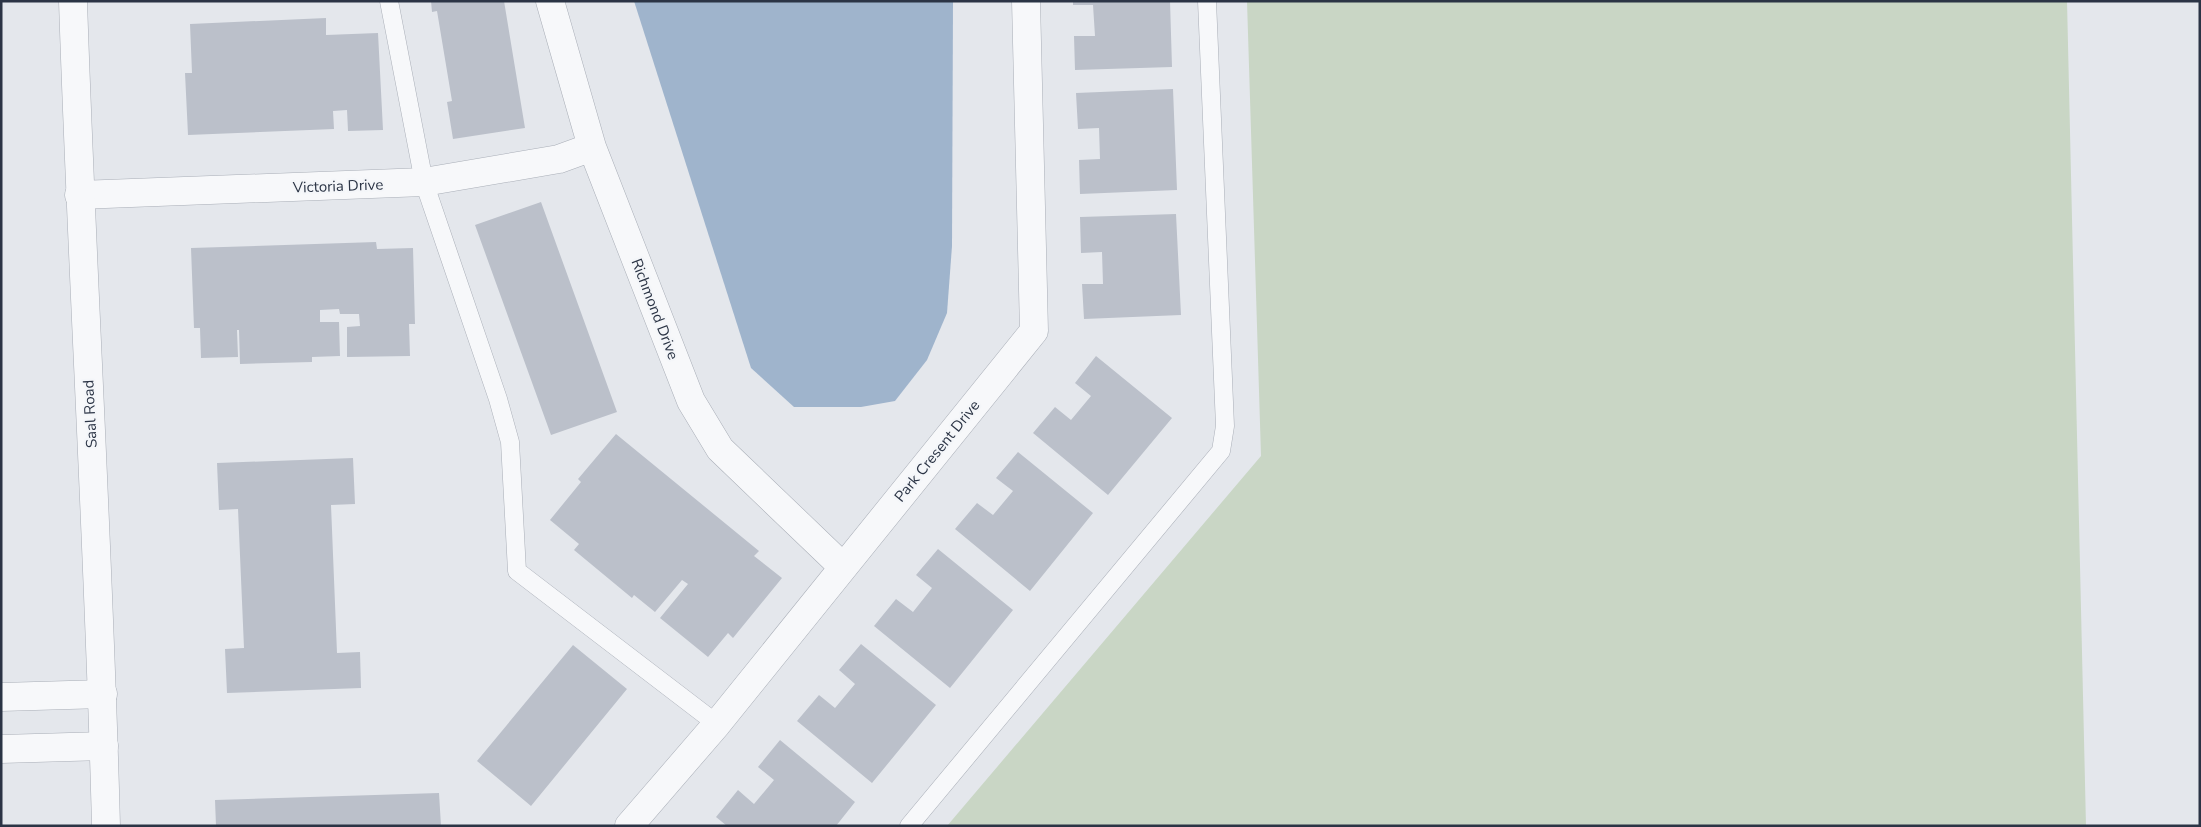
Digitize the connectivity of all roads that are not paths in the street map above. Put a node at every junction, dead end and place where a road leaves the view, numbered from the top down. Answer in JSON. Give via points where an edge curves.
{"nodes":[{"id":1,"x":73,"y":1,"type":"edge"},
{"id":2,"x":389,"y":1,"type":"edge"},
{"id":3,"x":550,"y":1,"type":"edge"},
{"id":4,"x":1026,"y":1,"type":"edge"},
{"id":5,"x":1207,"y":1,"type":"edge"},
{"id":6,"x":592,"y":147,"type":"junction"},
{"id":7,"x":424,"y":182,"type":"junction"},
{"id":8,"x":79,"y":195,"type":"junction"},
{"id":9,"x":844,"y":567,"type":"junction"},
{"id":10,"x":103,"y":694,"type":"junction"},
{"id":11,"x":1,"y":697,"type":"edge"},
{"id":12,"x":717,"y":724,"type":"junction"},
{"id":13,"x":104,"y":746,"type":"junction"},
{"id":14,"x":1,"y":749,"type":"edge"},
{"id":15,"x":106,"y":826,"type":"edge"},
{"id":16,"x":629,"y":826,"type":"edge"},
{"id":17,"x":909,"y":826,"type":"edge"}],
"edges":[{"from":1,"to":8,"type":"street","name":"Saal Road"},
{"from":2,"to":7,"type":"lane"},
{"from":3,"to":6,"type":"street","name":"Richmond Drive"},
{"from":4,"to":9,"type":"street","name":"Park Cresent Drive","via":[[1034,331]]},
{"from":5,"to":17,"type":"lane","via":[[1225,426],[1222,452]]},
{"from":6,"to":7,"type":"street","name":"Victoria Drive","via":[[559,159]]},
{"from":6,"to":9,"type":"street","name":"Richmond Drive","via":[[691,401],[720,449]]},
{"from":7,"to":8,"type":"street","name":"Victoria Drive"},
{"from":7,"to":12,"type":"lane","via":[[510,442],[517,572]]},
{"from":8,"to":10,"type":"street","name":"Saal Road"},
{"from":9,"to":12,"type":"street","name":"Park Cresent Drive"},
{"from":10,"to":11,"type":"street"},
{"from":10,"to":13,"type":"street","name":"Saal Road"},
{"from":12,"to":16,"type":"street","name":"Park Cresent Drive"},
{"from":13,"to":14,"type":"street"},
{"from":13,"to":15,"type":"street","name":"Saal Road"}]}
